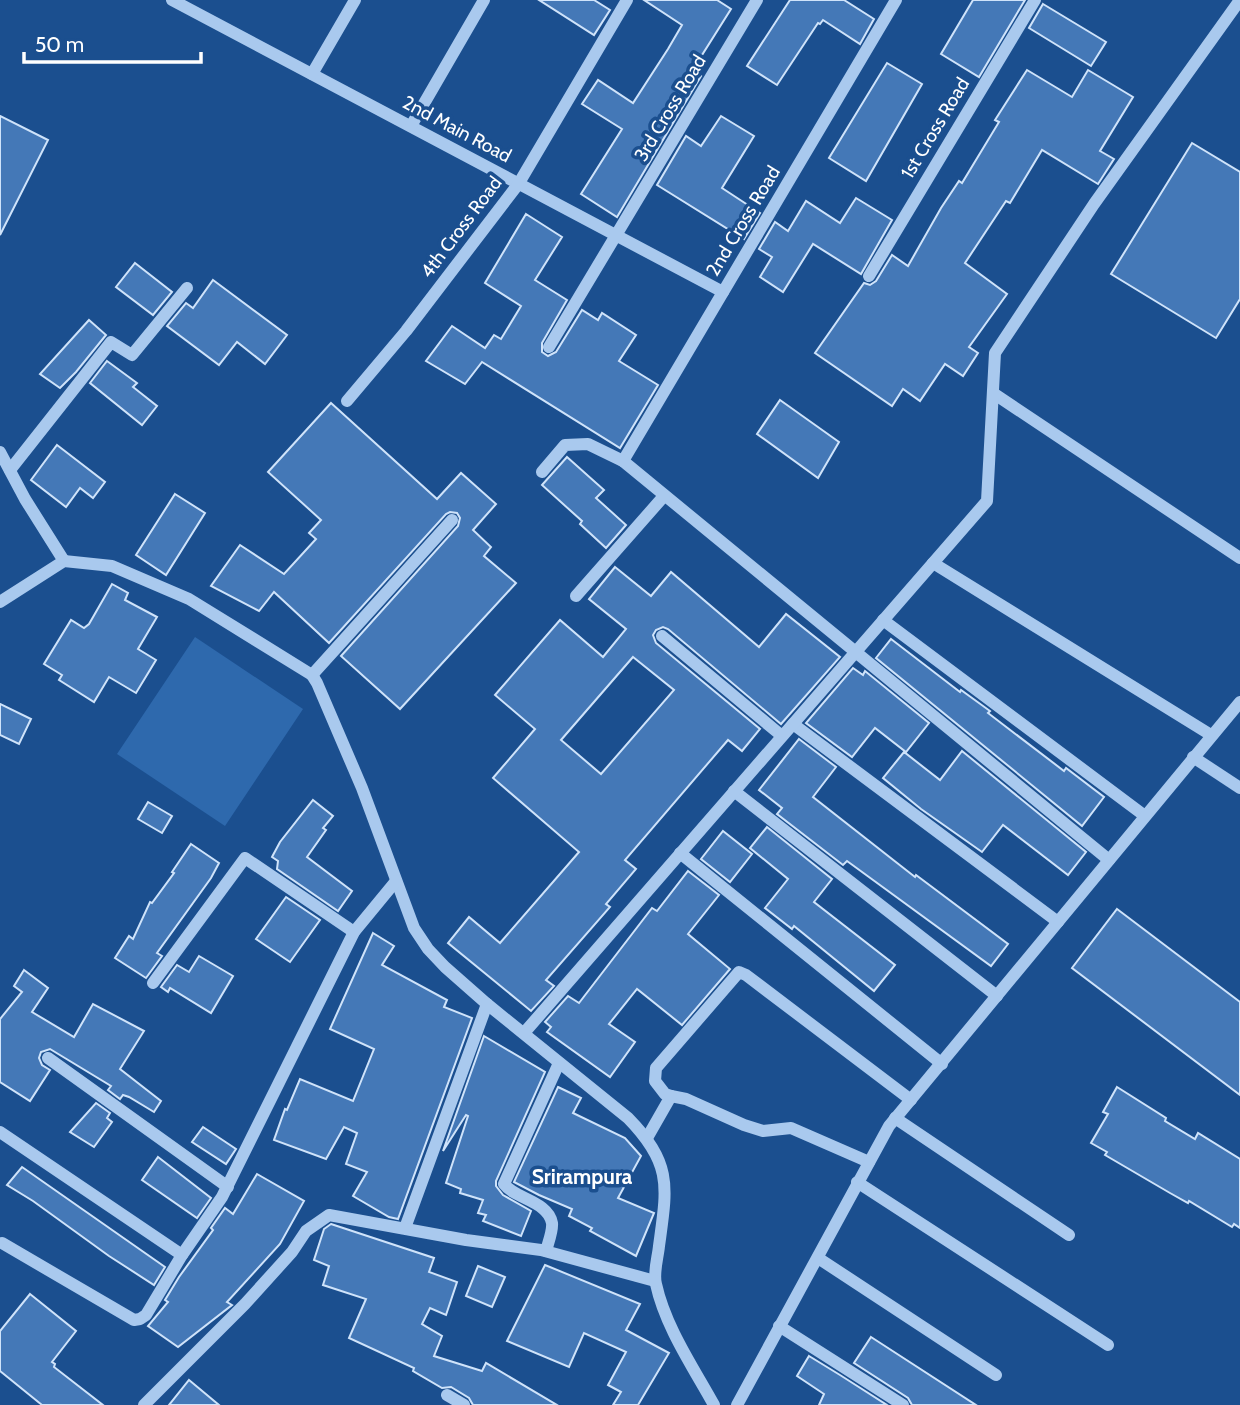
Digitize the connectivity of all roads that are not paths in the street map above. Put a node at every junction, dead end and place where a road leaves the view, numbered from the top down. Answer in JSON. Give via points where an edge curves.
{"nodes":[{"id":1,"x":172,"y":0,"type":"edge"},
{"id":2,"x":355,"y":0,"type":"edge"},
{"id":3,"x":484,"y":0,"type":"edge"},
{"id":4,"x":627,"y":0,"type":"edge"},
{"id":5,"x":757,"y":0,"type":"edge"},
{"id":6,"x":896,"y":0,"type":"edge"},
{"id":7,"x":1035,"y":0,"type":"edge"},
{"id":8,"x":1240,"y":0,"type":"edge"},
{"id":9,"x":194,"y":5,"type":"edge"},
{"id":10,"x":312,"y":74,"type":"junction"},
{"id":11,"x":411,"y":126,"type":"junction"},
{"id":12,"x":519,"y":183,"type":"junction"},
{"id":13,"x":617,"y":235,"type":"junction"},
{"id":14,"x":869,"y":276,"type":"dead end"},
{"id":15,"x":187,"y":288,"type":"dead end"},
{"id":16,"x":723,"y":292,"type":"junction"},
{"id":17,"x":549,"y":347,"type":"dead end"},
{"id":18,"x":993,"y":393,"type":"junction"},
{"id":19,"x":347,"y":401,"type":"dead end"},
{"id":20,"x":0,"y":452,"type":"edge"},
{"id":21,"x":623,"y":461,"type":"junction"},
{"id":22,"x":10,"y":470,"type":"junction"},
{"id":23,"x":542,"y":472,"type":"dead end"},
{"id":24,"x":664,"y":496,"type":"junction"},
{"id":25,"x":452,"y":520,"type":"dead end"},
{"id":26,"x":1240,"y":558,"type":"edge"},
{"id":27,"x":64,"y":561,"type":"junction"},
{"id":28,"x":933,"y":563,"type":"junction"},
{"id":29,"x":576,"y":596,"type":"dead end"},
{"id":30,"x":0,"y":602,"type":"edge"},
{"id":31,"x":883,"y":620,"type":"junction"},
{"id":32,"x":662,"y":636,"type":"dead end"},
{"id":33,"x":855,"y":653,"type":"junction"},
{"id":34,"x":312,"y":676,"type":"junction"},
{"id":35,"x":1240,"y":702,"type":"edge"},
{"id":36,"x":793,"y":724,"type":"junction"},
{"id":37,"x":1211,"y":735,"type":"junction"},
{"id":38,"x":782,"y":736,"type":"junction"},
{"id":39,"x":1192,"y":757,"type":"junction"},
{"id":40,"x":1240,"y":788,"type":"edge"},
{"id":41,"x":734,"y":791,"type":"junction"},
{"id":42,"x":1145,"y":816,"type":"junction"},
{"id":43,"x":680,"y":853,"type":"junction"},
{"id":44,"x":1109,"y":860,"type":"junction"},
{"id":45,"x":396,"y":881,"type":"junction"},
{"id":46,"x":1058,"y":922,"type":"junction"},
{"id":47,"x":354,"y":932,"type":"junction"},
{"id":48,"x":153,"y":984,"type":"dead end"},
{"id":49,"x":998,"y":996,"type":"junction"},
{"id":50,"x":487,"y":1004,"type":"junction"},
{"id":51,"x":524,"y":1033,"type":"junction"},
{"id":52,"x":48,"y":1058,"type":"dead end"},
{"id":53,"x":559,"y":1063,"type":"junction"},
{"id":54,"x":942,"y":1064,"type":"junction"},
{"id":55,"x":671,"y":1097,"type":"junction"},
{"id":56,"x":911,"y":1100,"type":"junction"},
{"id":57,"x":895,"y":1118,"type":"junction"},
{"id":58,"x":0,"y":1132,"type":"edge"},
{"id":59,"x":647,"y":1138,"type":"junction"},
{"id":60,"x":869,"y":1162,"type":"junction"},
{"id":61,"x":857,"y":1182,"type":"junction"},
{"id":62,"x":228,"y":1187,"type":"junction"},
{"id":63,"x":405,"y":1228,"type":"junction"},
{"id":64,"x":1069,"y":1235,"type":"dead end"},
{"id":65,"x":2,"y":1243,"type":"edge"},
{"id":66,"x":546,"y":1251,"type":"junction"},
{"id":67,"x":182,"y":1255,"type":"junction"},
{"id":68,"x":818,"y":1258,"type":"junction"},
{"id":69,"x":655,"y":1281,"type":"junction"},
{"id":70,"x":779,"y":1326,"type":"junction"},
{"id":71,"x":1108,"y":1345,"type":"dead end"},
{"id":72,"x":996,"y":1375,"type":"dead end"},
{"id":73,"x":447,"y":1395,"type":"dead end"},
{"id":74,"x":144,"y":1405,"type":"edge"},
{"id":75,"x":464,"y":1405,"type":"edge"},
{"id":76,"x":714,"y":1405,"type":"edge"},
{"id":77,"x":737,"y":1405,"type":"edge"},
{"id":78,"x":903,"y":1405,"type":"edge"}],
"edges":[{"from":1,"to":9,"type":"street","name":"2nd Main Road"},
{"from":2,"to":10,"type":"street"},
{"from":3,"to":11,"type":"street"},
{"from":4,"to":12,"type":"street","name":"4th Cross Road"},
{"from":5,"to":13,"type":"street","name":"3rd Cross Road"},
{"from":6,"to":16,"type":"street","name":"2nd Cross Road"},
{"from":7,"to":14,"type":"street","name":"1st Cross Road"},
{"from":8,"to":18,"type":"street","via":[[1094,204],[995,353]]},
{"from":9,"to":10,"type":"street","name":"2nd Main Road"},
{"from":10,"to":11,"type":"street","name":"2nd Main Road"},
{"from":11,"to":12,"type":"street","name":"2nd Main Road"},
{"from":12,"to":13,"type":"street","name":"2nd Main Road"},
{"from":12,"to":19,"type":"street","name":"4th Cross Road"},
{"from":13,"to":16,"type":"street","name":"2nd Main Road"},
{"from":13,"to":17,"type":"street","name":"3rd Cross Road"},
{"from":15,"to":22,"type":"street","via":[[132,355],[111,342]]},
{"from":16,"to":21,"type":"street","name":"2nd Cross Road"},
{"from":18,"to":26,"type":"street"},
{"from":18,"to":28,"type":"street","via":[[987,501]]},
{"from":20,"to":22,"type":"street"},
{"from":21,"to":23,"type":"street","via":[[588,444],[565,445]]},
{"from":21,"to":24,"type":"street"},
{"from":22,"to":27,"type":"street"},
{"from":24,"to":29,"type":"street"},
{"from":24,"to":33,"type":"street"},
{"from":25,"to":34,"type":"street"},
{"from":27,"to":30,"type":"street"},
{"from":27,"to":34,"type":"street","via":[[112,566],[189,599]]},
{"from":28,"to":31,"type":"street"},
{"from":28,"to":37,"type":"street"},
{"from":31,"to":33,"type":"street"},
{"from":31,"to":42,"type":"street"},
{"from":32,"to":38,"type":"street"},
{"from":33,"to":36,"type":"street"},
{"from":33,"to":44,"type":"street"},
{"from":34,"to":45,"type":"street","via":[[362,788]]},
{"from":35,"to":37,"type":"street"},
{"from":36,"to":38,"type":"street"},
{"from":36,"to":46,"type":"street"},
{"from":37,"to":39,"type":"street"},
{"from":38,"to":41,"type":"street"},
{"from":39,"to":40,"type":"street"},
{"from":39,"to":42,"type":"street"},
{"from":41,"to":43,"type":"street"},
{"from":41,"to":49,"type":"street"},
{"from":42,"to":44,"type":"street"},
{"from":43,"to":51,"type":"street"},
{"from":43,"to":54,"type":"street"},
{"from":44,"to":46,"type":"street"},
{"from":45,"to":47,"type":"street"},
{"from":45,"to":50,"type":"street","via":[[414,928],[428,949]]},
{"from":46,"to":49,"type":"street"},
{"from":47,"to":48,"type":"street","via":[[245,858]]},
{"from":47,"to":62,"type":"street"},
{"from":49,"to":54,"type":"street"},
{"from":50,"to":51,"type":"street"},
{"from":50,"to":63,"type":"street"},
{"from":51,"to":53,"type":"street"},
{"from":52,"to":62,"type":"street"},
{"from":53,"to":59,"type":"street"},
{"from":53,"to":66,"type":"street","via":[[504,1184],[548,1214],[552,1223]]},
{"from":54,"to":56,"type":"street"},
{"from":55,"to":56,"type":"street","via":[[655,1081],[656,1068],[739,972]]},
{"from":55,"to":59,"type":"street"},
{"from":55,"to":60,"type":"street","via":[[763,1131],[791,1128]]},
{"from":56,"to":57,"type":"street"},
{"from":57,"to":60,"type":"street"},
{"from":57,"to":64,"type":"street"},
{"from":58,"to":67,"type":"street"},
{"from":59,"to":69,"type":"street","via":[[662,1164],[665,1188]]},
{"from":60,"to":61,"type":"street"},
{"from":61,"to":68,"type":"street"},
{"from":61,"to":71,"type":"street"},
{"from":62,"to":67,"type":"street"},
{"from":63,"to":66,"type":"street"},
{"from":63,"to":74,"type":"street","via":[[329,1215],[306,1231],[245,1304]]},
{"from":65,"to":67,"type":"street","via":[[134,1320],[146,1315]]},
{"from":66,"to":69,"type":"street"},
{"from":68,"to":70,"type":"street"},
{"from":68,"to":72,"type":"street"},
{"from":69,"to":76,"type":"street","via":[[669,1320]]},
{"from":70,"to":77,"type":"street"},
{"from":70,"to":78,"type":"street"},
{"from":73,"to":75,"type":"street"}]}
